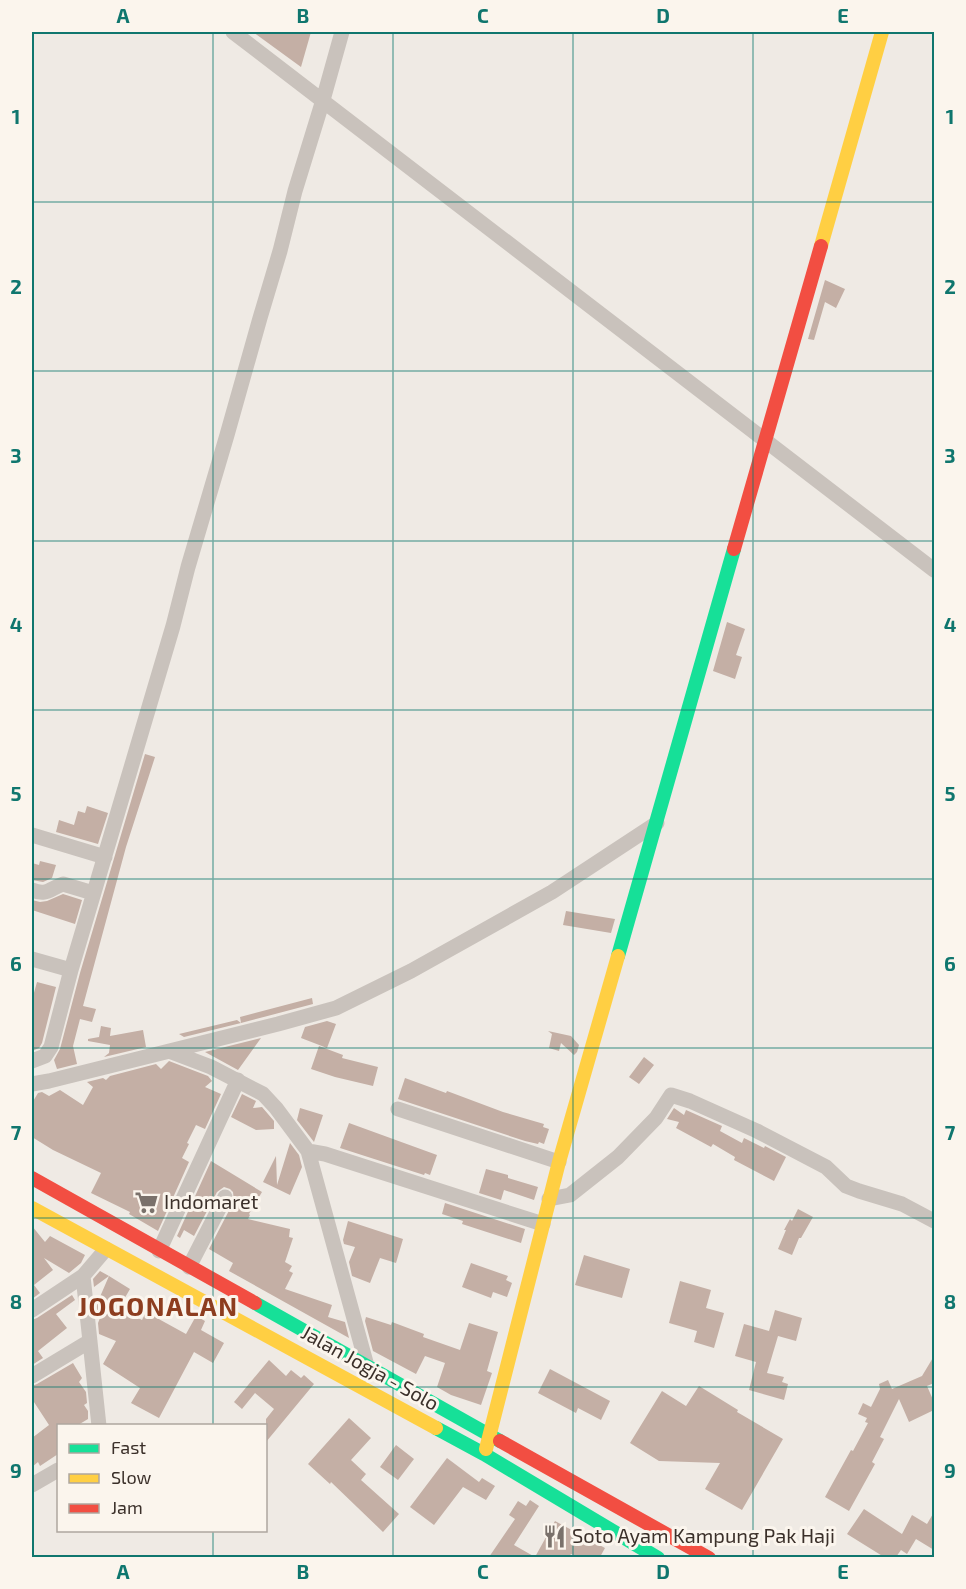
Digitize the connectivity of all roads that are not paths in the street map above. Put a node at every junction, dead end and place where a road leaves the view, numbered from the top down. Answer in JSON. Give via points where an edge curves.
{"nodes":[{"id":1,"x":233,"y":32,"type":"edge"},
{"id":2,"x":342,"y":32,"type":"edge"},
{"id":3,"x":882,"y":32,"type":"edge"},
{"id":4,"x":323,"y":100,"type":"junction"},
{"id":5,"x":766,"y":441,"type":"junction"},
{"id":6,"x":934,"y":570,"type":"edge"},
{"id":7,"x":657,"y":823,"type":"junction"},
{"id":8,"x":32,"y":836,"type":"edge"},
{"id":9,"x":105,"y":857,"type":"junction"},
{"id":10,"x":32,"y":890,"type":"edge"},
{"id":11,"x":93,"y":893,"type":"junction"},
{"id":12,"x":32,"y":959,"type":"edge"},
{"id":13,"x":71,"y":970,"type":"junction"},
{"id":14,"x":169,"y":1051,"type":"junction"},
{"id":15,"x":38,"y":1058,"type":"edge"},
{"id":16,"x":238,"y":1080,"type":"junction"},
{"id":17,"x":49,"y":1081,"type":"junction"},
{"id":18,"x":32,"y":1084,"type":"edge"},
{"id":19,"x":398,"y":1110,"type":"dead end"},
{"id":20,"x":308,"y":1151,"type":"junction"},
{"id":21,"x":559,"y":1162,"type":"junction"},
{"id":22,"x":32,"y":1178,"type":"edge"},
{"id":23,"x":225,"y":1197,"type":"dead end"},
{"id":24,"x":549,"y":1199,"type":"junction"},
{"id":25,"x":32,"y":1208,"type":"edge"},
{"id":26,"x":934,"y":1221,"type":"edge"},
{"id":27,"x":543,"y":1224,"type":"junction"},
{"id":28,"x":106,"y":1249,"type":"junction"},
{"id":29,"x":159,"y":1251,"type":"junction"},
{"id":30,"x":189,"y":1267,"type":"junction"},
{"id":31,"x":83,"y":1276,"type":"junction"},
{"id":32,"x":32,"y":1311,"type":"edge"},
{"id":33,"x":90,"y":1341,"type":"junction"},
{"id":34,"x":367,"y":1366,"type":"junction"},
{"id":35,"x":32,"y":1376,"type":"edge"},
{"id":36,"x":99,"y":1424,"type":"edge"},
{"id":37,"x":490,"y":1435,"type":"junction"},
{"id":38,"x":484,"y":1454,"type":"junction"},
{"id":39,"x":57,"y":1471,"type":"edge"},
{"id":40,"x":32,"y":1485,"type":"edge"},
{"id":41,"x":658,"y":1557,"type":"edge"},
{"id":42,"x":708,"y":1557,"type":"edge"}],
"edges":[{"from":1,"to":4,"type":"street"},
{"from":2,"to":4,"type":"street"},
{"from":3,"to":5,"type":"main road"},
{"from":4,"to":5,"type":"street"},
{"from":4,"to":9,"type":"street"},
{"from":5,"to":6,"type":"street"},
{"from":5,"to":7,"type":"main road"},
{"from":7,"to":14,"type":"street","via":[[552,892],[336,1008]]},
{"from":7,"to":21,"type":"main road"},
{"from":8,"to":9,"type":"street"},
{"from":9,"to":11,"type":"street"},
{"from":10,"to":11,"type":"street","via":[[46,892],[63,884]]},
{"from":11,"to":13,"type":"street"},
{"from":12,"to":13,"type":"street"},
{"from":13,"to":15,"type":"street","via":[[51,1047]]},
{"from":14,"to":16,"type":"street"},
{"from":14,"to":17,"type":"street"},
{"from":15,"to":17,"type":"street"},
{"from":16,"to":20,"type":"street","via":[[263,1094]]},
{"from":16,"to":29,"type":"street"},
{"from":17,"to":18,"type":"street"},
{"from":19,"to":21,"type":"street"},
{"from":20,"to":27,"type":"street"},
{"from":20,"to":34,"type":"street"},
{"from":21,"to":24,"type":"main road"},
{"from":22,"to":29,"type":"main road","name":"Jalan Jogja - Solo"},
{"from":23,"to":30,"type":"street"},
{"from":24,"to":26,"type":"street","via":[[570,1195],[618,1157],[656,1118],[671,1095],[757,1131],[826,1167],[846,1186],[902,1204]]},
{"from":24,"to":27,"type":"main road"},
{"from":25,"to":28,"type":"main road","name":"Jalan Jogja - Solo"},
{"from":27,"to":37,"type":"main road"},
{"from":28,"to":31,"type":"street"},
{"from":28,"to":38,"type":"main road","name":"Jalan Jogja - Solo"},
{"from":29,"to":30,"type":"main road","name":"Jalan Jogja - Solo"},
{"from":30,"to":34,"type":"main road","name":"Jalan Jogja - Solo"},
{"from":31,"to":32,"type":"street"},
{"from":31,"to":33,"type":"street"},
{"from":33,"to":35,"type":"street"},
{"from":33,"to":36,"type":"street"},
{"from":34,"to":37,"type":"main road","name":"Jalan Jogja - Solo"},
{"from":37,"to":38,"type":"main road"},
{"from":37,"to":42,"type":"main road","name":"Jalan Jogja - Solo"},
{"from":38,"to":41,"type":"main road","name":"Jalan Jogja - Solo"},
{"from":39,"to":40,"type":"street"}]}
